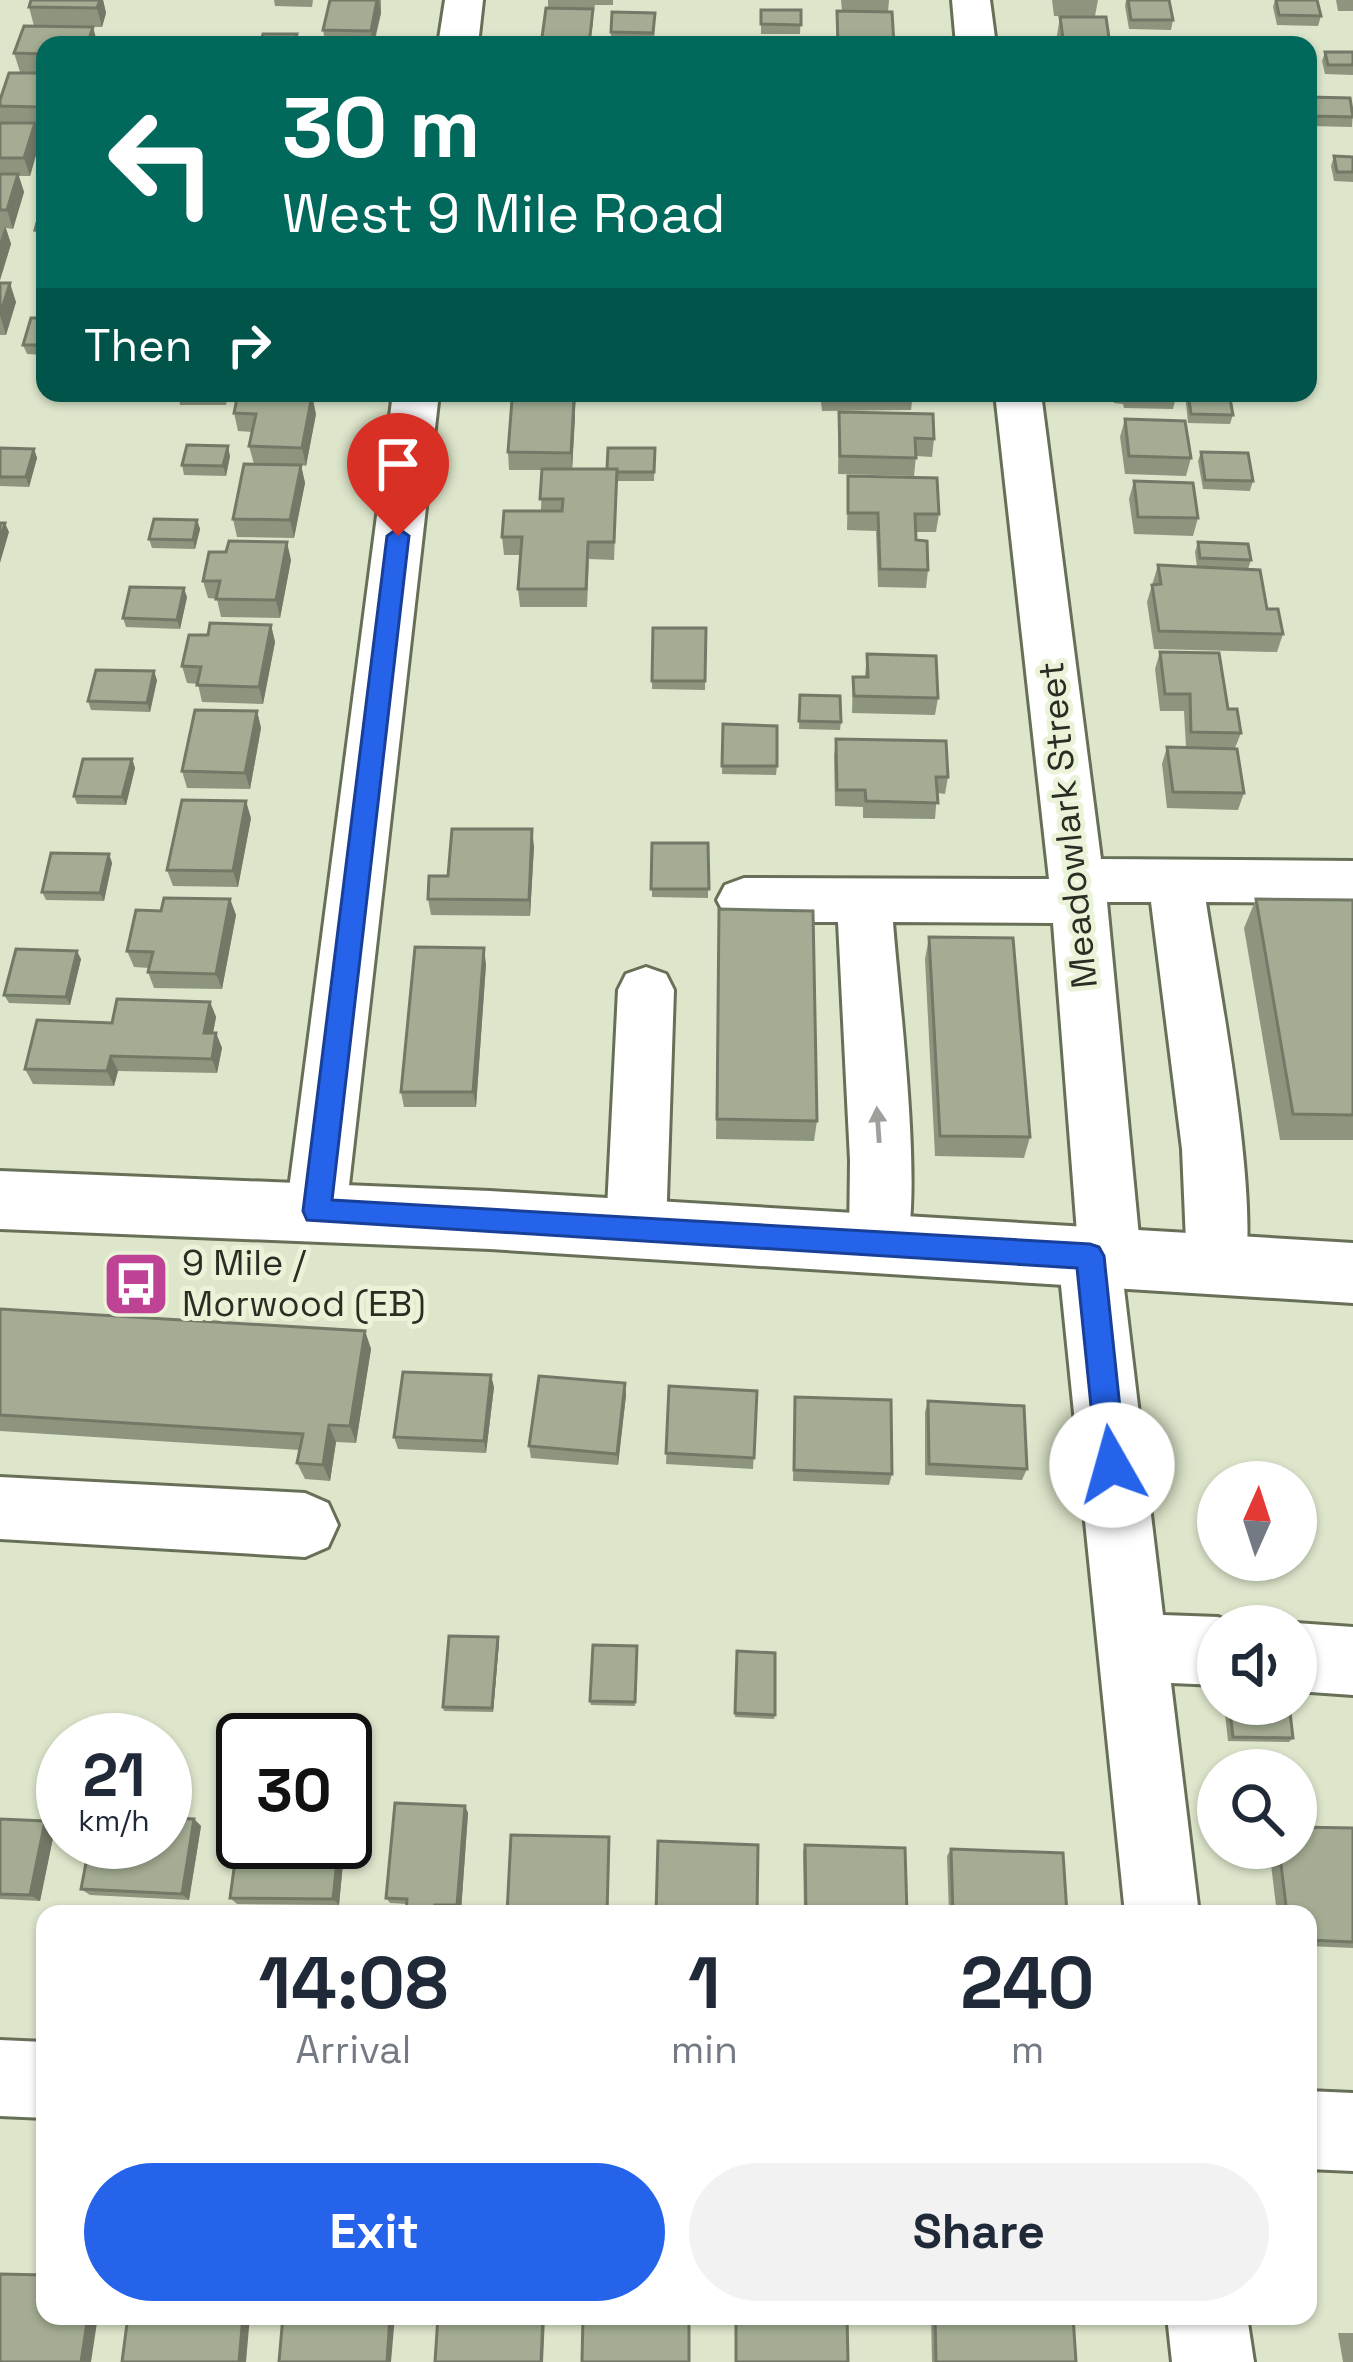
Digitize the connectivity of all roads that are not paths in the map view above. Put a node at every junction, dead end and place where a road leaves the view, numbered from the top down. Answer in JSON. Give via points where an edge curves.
{"nodes":[{"id":1,"x":464,"y":0,"type":"edge"},
{"id":2,"x":970,"y":0,"type":"edge"},
{"id":3,"x":459,"y":36,"type":"edge"},
{"id":4,"x":975,"y":36,"type":"edge"},
{"id":5,"x":415,"y":402,"type":"edge"},
{"id":6,"x":1019,"y":402,"type":"edge"},
{"id":7,"x":1176,"y":881,"type":"junction"},
{"id":8,"x":1353,"y":882,"type":"edge"},
{"id":9,"x":1078,"y":891,"type":"junction"},
{"id":10,"x":864,"y":899,"type":"junction"},
{"id":11,"x":744,"y":900,"type":"dead end"},
{"id":12,"x":646,"y":990,"type":"dead end"},
{"id":13,"x":0,"y":1200,"type":"edge"},
{"id":14,"x":316,"y":1211,"type":"junction"},
{"id":15,"x":636,"y":1229,"type":"junction"},
{"id":16,"x":880,"y":1242,"type":"junction"},
{"id":17,"x":1100,"y":1257,"type":"junction"},
{"id":18,"x":1218,"y":1265,"type":"junction"},
{"id":19,"x":1353,"y":1274,"type":"edge"},
{"id":20,"x":0,"y":1508,"type":"edge"},
{"id":21,"x":304,"y":1526,"type":"dead end"},
{"id":22,"x":1132,"y":1648,"type":"junction"},
{"id":23,"x":1197,"y":1650,"type":"edge"},
{"id":24,"x":1317,"y":1658,"type":"edge"},
{"id":25,"x":1353,"y":1660,"type":"edge"},
{"id":26,"x":1161,"y":1905,"type":"edge"},
{"id":27,"x":0,"y":2078,"type":"edge"},
{"id":28,"x":36,"y":2080,"type":"edge"},
{"id":29,"x":1317,"y":2130,"type":"edge"},
{"id":30,"x":1353,"y":2132,"type":"edge"},
{"id":31,"x":1209,"y":2325,"type":"edge"},
{"id":32,"x":1213,"y":2362,"type":"edge"}],
"edges":[{"from":1,"to":3,"type":"street"},
{"from":2,"to":4,"type":"street"},
{"from":5,"to":14,"type":"street"},
{"from":6,"to":9,"type":"street","name":"Meadowlark Street"},
{"from":7,"to":8,"type":"street"},
{"from":7,"to":9,"type":"street"},
{"from":7,"to":18,"type":"street","via":[[1212,1149]]},
{"from":9,"to":10,"type":"street"},
{"from":9,"to":17,"type":"street","name":"Meadowlark Street"},
{"from":10,"to":11,"type":"street"},
{"from":16,"to":10,"type":"street","one_way":true},
{"from":12,"to":15,"type":"street"},
{"from":13,"to":14,"type":"main road"},
{"from":14,"to":15,"type":"main road"},
{"from":15,"to":16,"type":"main road"},
{"from":16,"to":17,"type":"main road"},
{"from":17,"to":18,"type":"main road"},
{"from":17,"to":22,"type":"street","name":"Meadowlark Street"},
{"from":18,"to":19,"type":"main road"},
{"from":20,"to":21,"type":"street"},
{"from":22,"to":23,"type":"street"},
{"from":22,"to":26,"type":"street","name":"Meadowlark Street"},
{"from":24,"to":25,"type":"street"},
{"from":27,"to":28,"type":"street"},
{"from":29,"to":30,"type":"street"},
{"from":31,"to":32,"type":"street"}]}
